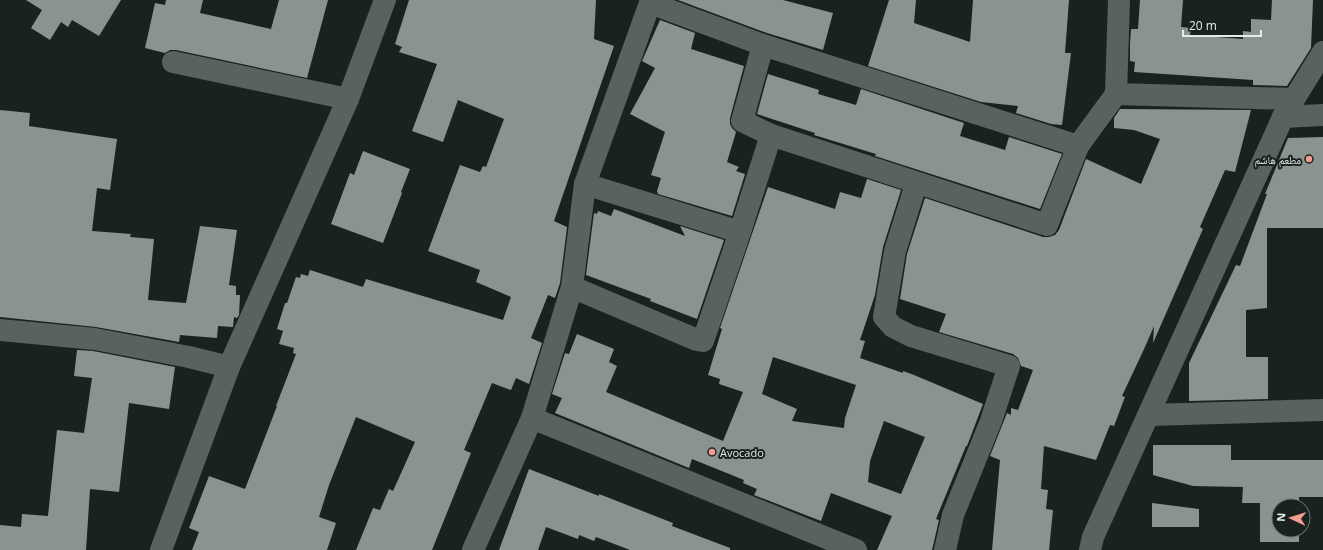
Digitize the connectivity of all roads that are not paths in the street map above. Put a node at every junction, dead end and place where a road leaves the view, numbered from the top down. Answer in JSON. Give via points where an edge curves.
{"nodes":[{"id":1,"x":385,"y":0,"type":"edge"},
{"id":2,"x":1119,"y":0,"type":"edge"},
{"id":3,"x":650,"y":2,"type":"edge"},
{"id":4,"x":763,"y":45,"type":"junction"},
{"id":5,"x":1323,"y":52,"type":"edge"},
{"id":6,"x":173,"y":62,"type":"dead end"},
{"id":7,"x":1116,"y":94,"type":"junction"},
{"id":8,"x":348,"y":98,"type":"junction"},
{"id":9,"x":1289,"y":108,"type":"junction"},
{"id":10,"x":1323,"y":115,"type":"edge"},
{"id":11,"x":771,"y":135,"type":"junction"},
{"id":12,"x":1078,"y":146,"type":"junction"},
{"id":13,"x":585,"y":184,"type":"junction"},
{"id":14,"x":916,"y":184,"type":"junction"},
{"id":15,"x":740,"y":232,"type":"junction"},
{"id":16,"x":572,"y":287,"type":"junction"},
{"id":17,"x":0,"y":330,"type":"edge"},
{"id":18,"x":229,"y":367,"type":"junction"},
{"id":19,"x":1323,"y":410,"type":"edge"},
{"id":20,"x":1149,"y":415,"type":"junction"},
{"id":21,"x":532,"y":418,"type":"junction"},
{"id":22,"x":161,"y":550,"type":"edge"},
{"id":23,"x":473,"y":550,"type":"edge"},
{"id":24,"x":856,"y":550,"type":"edge"},
{"id":25,"x":944,"y":550,"type":"edge"},
{"id":26,"x":1090,"y":550,"type":"edge"}],
"edges":[{"from":1,"to":8,"type":"street"},
{"from":2,"to":7,"type":"street"},
{"from":3,"to":4,"type":"street"},
{"from":3,"to":13,"type":"street"},
{"from":4,"to":11,"type":"street","via":[[742,121]]},
{"from":4,"to":12,"type":"street"},
{"from":5,"to":9,"type":"street"},
{"from":6,"to":8,"type":"street"},
{"from":7,"to":9,"type":"street"},
{"from":7,"to":12,"type":"street"},
{"from":8,"to":18,"type":"street"},
{"from":9,"to":10,"type":"street"},
{"from":9,"to":20,"type":"street"},
{"from":11,"to":14,"type":"street"},
{"from":11,"to":15,"type":"street"},
{"from":12,"to":14,"type":"street","via":[[1047,225]]},
{"from":13,"to":15,"type":"street"},
{"from":13,"to":16,"type":"street"},
{"from":14,"to":25,"type":"street","via":[[895,251],[884,317],[893,327],[911,336],[1009,366],[991,421],[954,515]]},
{"from":15,"to":16,"type":"street","via":[[703,341]]},
{"from":16,"to":21,"type":"street"},
{"from":17,"to":18,"type":"street","via":[[95,339]]},
{"from":18,"to":22,"type":"street"},
{"from":19,"to":20,"type":"street"},
{"from":20,"to":26,"type":"street","via":[[1093,537]]},
{"from":21,"to":23,"type":"street"},
{"from":21,"to":24,"type":"street"}]}
